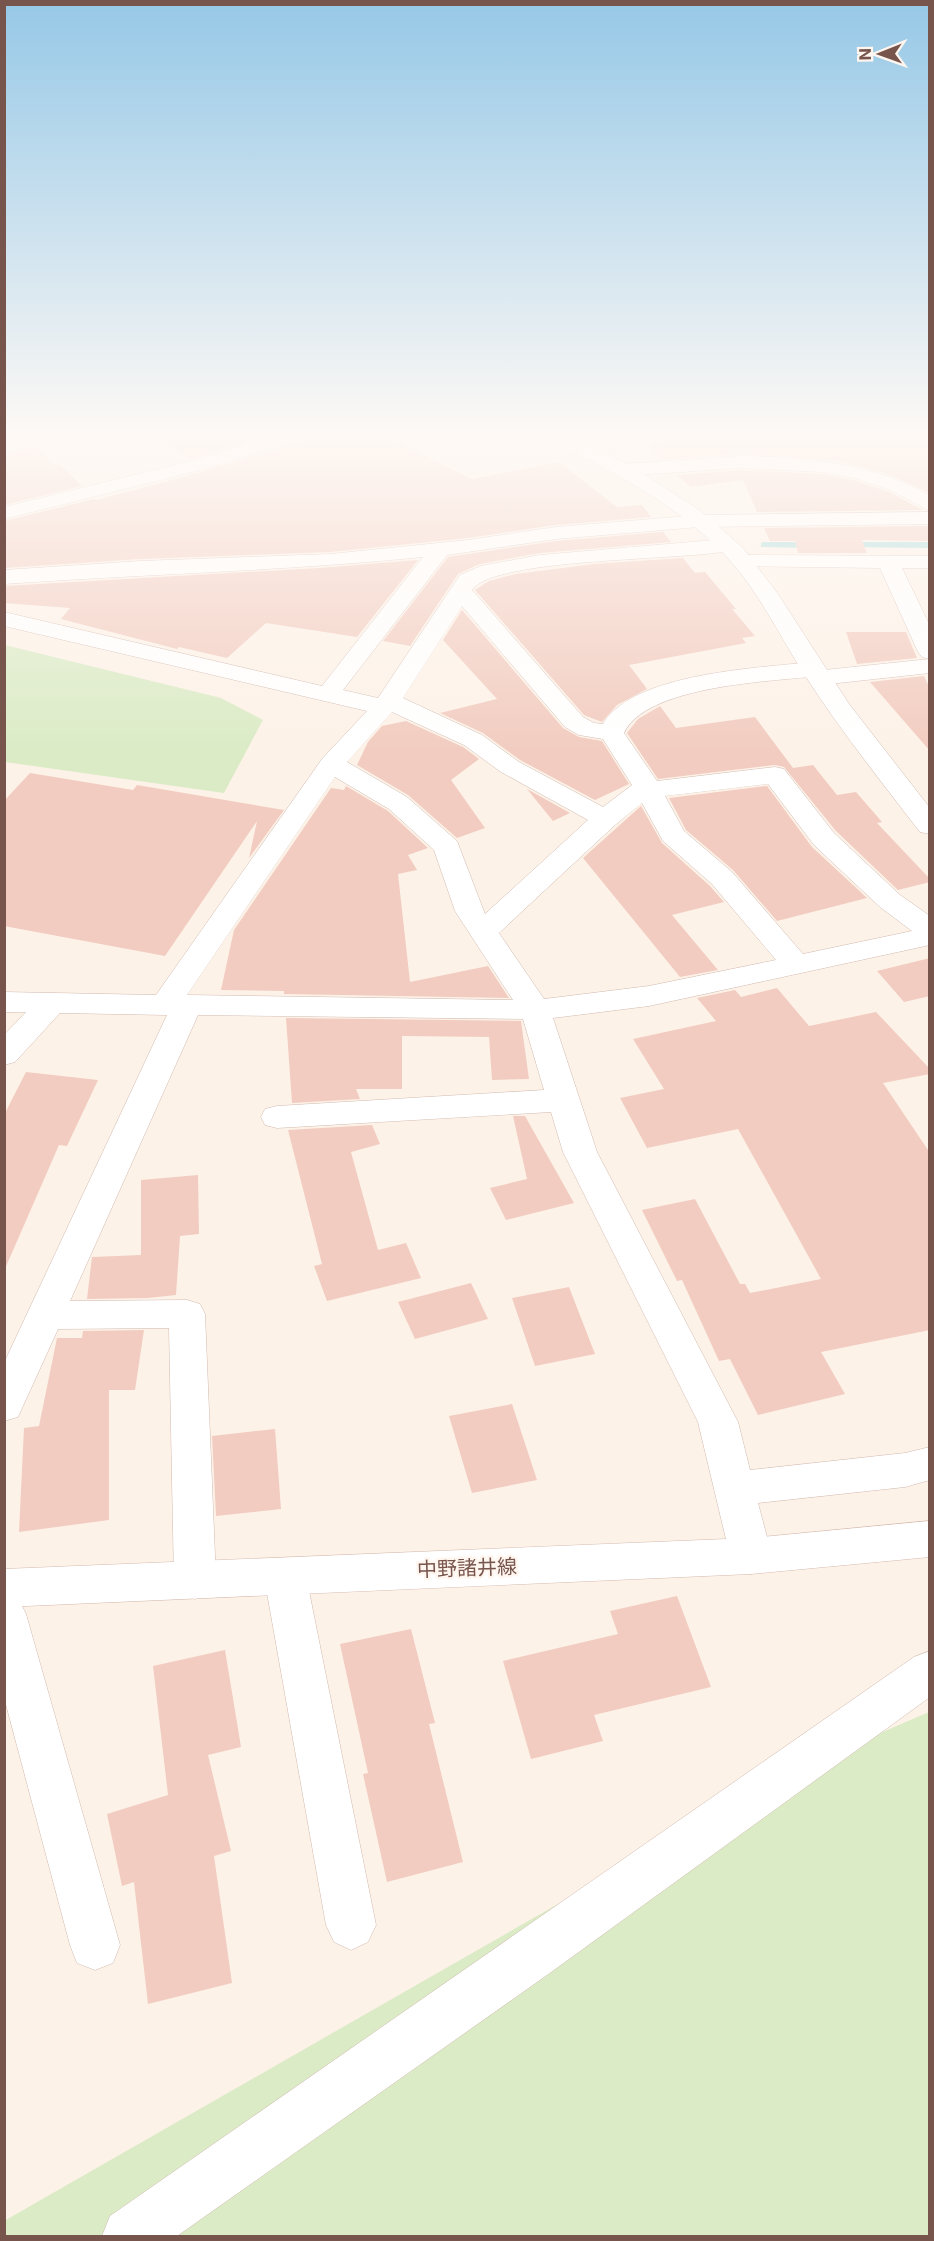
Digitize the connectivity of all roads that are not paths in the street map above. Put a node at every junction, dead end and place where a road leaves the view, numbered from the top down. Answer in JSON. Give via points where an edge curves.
{"nodes":[{"id":1,"x":494,"y":542,"type":"edge"},
{"id":2,"x":722,"y":542,"type":"edge"},
{"id":3,"x":440,"y":549,"type":"junction"},
{"id":4,"x":734,"y":553,"type":"junction"},
{"id":5,"x":888,"y":562,"type":"junction"},
{"id":6,"x":930,"y":562,"type":"edge"},
{"id":7,"x":4,"y":577,"type":"edge"},
{"id":8,"x":460,"y":591,"type":"junction"},
{"id":9,"x":4,"y":619,"type":"edge"},
{"id":10,"x":930,"y":652,"type":"edge"},
{"id":11,"x":930,"y":666,"type":"edge"},
{"id":12,"x":816,"y":673,"type":"junction"},
{"id":13,"x":328,"y":694,"type":"junction"},
{"id":14,"x":386,"y":704,"type":"junction"},
{"id":15,"x":611,"y":733,"type":"junction"},
{"id":16,"x":331,"y":764,"type":"junction"},
{"id":17,"x":648,"y":788,"type":"junction"},
{"id":18,"x":605,"y":819,"type":"junction"},
{"id":19,"x":930,"y":826,"type":"edge"},
{"id":20,"x":930,"y":930,"type":"edge"},
{"id":21,"x":483,"y":933,"type":"junction"},
{"id":22,"x":930,"y":936,"type":"edge"},
{"id":23,"x":797,"y":964,"type":"junction"},
{"id":24,"x":4,"y":1002,"type":"edge"},
{"id":25,"x":52,"y":1003,"type":"junction"},
{"id":26,"x":176,"y":1005,"type":"junction"},
{"id":27,"x":535,"y":1009,"type":"junction"},
{"id":28,"x":4,"y":1055,"type":"edge"},
{"id":29,"x":564,"y":1100,"type":"junction"},
{"id":30,"x":277,"y":1117,"type":"dead end"},
{"id":31,"x":46,"y":1315,"type":"junction"},
{"id":32,"x":4,"y":1406,"type":"edge"},
{"id":33,"x":930,"y":1463,"type":"edge"},
{"id":34,"x":734,"y":1489,"type":"junction"},
{"id":35,"x":930,"y":1539,"type":"edge"},
{"id":36,"x":751,"y":1556,"type":"junction"},
{"id":37,"x":285,"y":1576,"type":"junction"},
{"id":38,"x":195,"y":1580,"type":"junction"},
{"id":39,"x":4,"y":1588,"type":"edge"},
{"id":40,"x":4,"y":1614,"type":"edge"},
{"id":41,"x":930,"y":1671,"type":"edge"},
{"id":42,"x":351,"y":1925,"type":"dead end"},
{"id":43,"x":95,"y":1945,"type":"dead end"},
{"id":44,"x":130,"y":2236,"type":"edge"}],
"edges":[{"from":1,"to":3,"type":"street"},
{"from":2,"to":4,"type":"street"},
{"from":3,"to":7,"type":"street","via":[[330,560]]},
{"from":3,"to":13,"type":"street"},
{"from":4,"to":5,"type":"street"},
{"from":4,"to":8,"type":"street","via":[[540,561],[489,571],[468,580]]},
{"from":4,"to":12,"type":"street","via":[[769,594]]},
{"from":5,"to":6,"type":"street"},
{"from":5,"to":10,"type":"street"},
{"from":8,"to":14,"type":"street"},
{"from":8,"to":15,"type":"street","via":[[574,722],[588,730]]},
{"from":9,"to":13,"type":"street"},
{"from":11,"to":12,"type":"street"},
{"from":12,"to":15,"type":"street","via":[[717,681],[666,693],[640,702],[621,716]]},
{"from":12,"to":19,"type":"street","via":[[856,732]]},
{"from":13,"to":14,"type":"street"},
{"from":14,"to":16,"type":"street"},
{"from":14,"to":18,"type":"street","via":[[473,740],[510,767]]},
{"from":15,"to":17,"type":"street"},
{"from":16,"to":21,"type":"street","via":[[398,803],[447,847],[469,911]]},
{"from":16,"to":26,"type":"street"},
{"from":17,"to":18,"type":"street"},
{"from":17,"to":20,"type":"street","via":[[775,775],[824,839],[890,901]]},
{"from":17,"to":23,"type":"street","via":[[674,835],[722,878]]},
{"from":18,"to":21,"type":"street"},
{"from":21,"to":27,"type":"street"},
{"from":22,"to":23,"type":"street"},
{"from":23,"to":27,"type":"street","via":[[649,996]]},
{"from":24,"to":25,"type":"street"},
{"from":25,"to":26,"type":"street"},
{"from":25,"to":28,"type":"street"},
{"from":26,"to":27,"type":"street"},
{"from":26,"to":31,"type":"street"},
{"from":27,"to":29,"type":"street"},
{"from":29,"to":30,"type":"street"},
{"from":29,"to":34,"type":"street","via":[[580,1152],[718,1422]]},
{"from":31,"to":32,"type":"street"},
{"from":31,"to":38,"type":"street","via":[[187,1314]]},
{"from":33,"to":34,"type":"street","via":[[904,1470]]},
{"from":34,"to":36,"type":"street"},
{"from":35,"to":36,"type":"street","name":"中野諸井線"},
{"from":36,"to":37,"type":"street","name":"中野諸井線"},
{"from":37,"to":38,"type":"street","name":"中野諸井線"},
{"from":37,"to":42,"type":"street"},
{"from":38,"to":39,"type":"street","name":"中野諸井線"},
{"from":40,"to":43,"type":"street"},
{"from":41,"to":44,"type":"street"}]}
